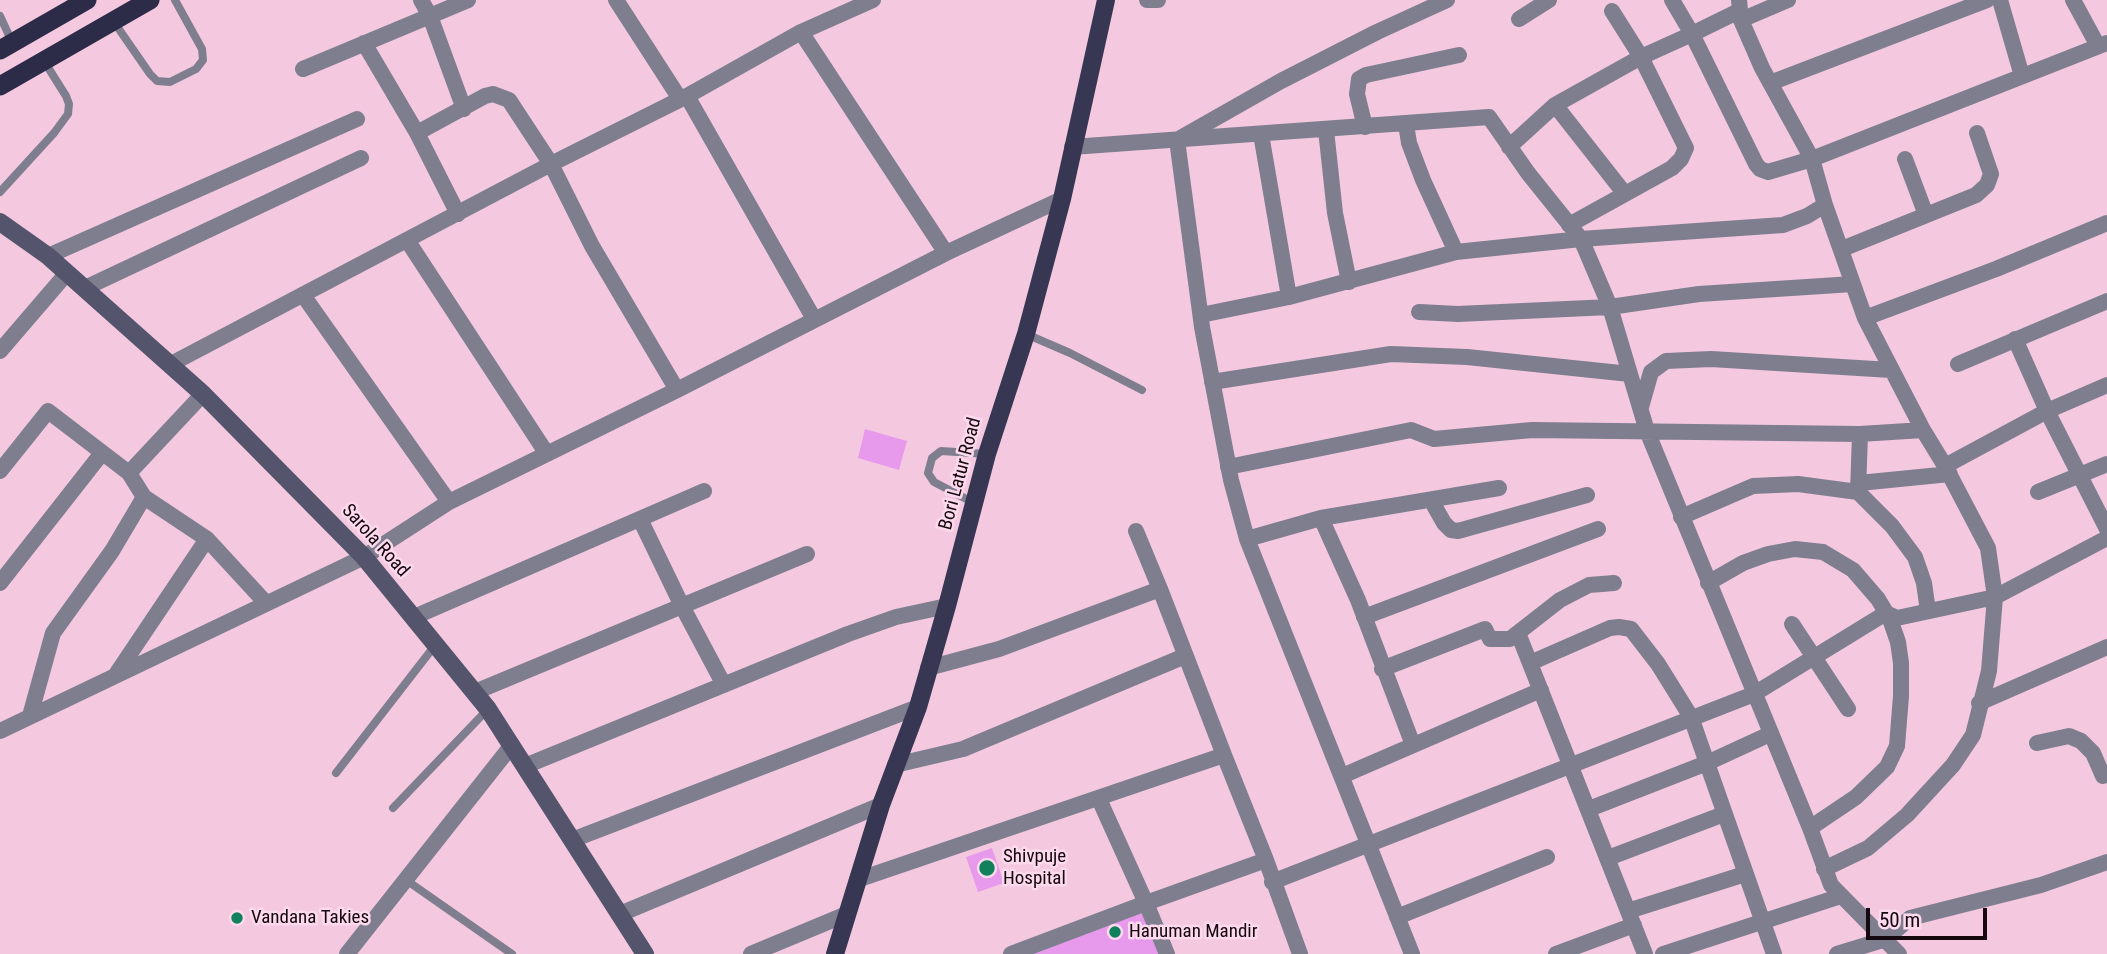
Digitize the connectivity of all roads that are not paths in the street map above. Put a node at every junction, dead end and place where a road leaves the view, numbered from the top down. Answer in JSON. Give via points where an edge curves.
{"nodes":[{"id":1,"x":87,"y":0,"type":"edge"},
{"id":2,"x":150,"y":0,"type":"edge"},
{"id":3,"x":175,"y":0,"type":"edge"},
{"id":4,"x":421,"y":0,"type":"edge"},
{"id":5,"x":468,"y":0,"type":"edge"},
{"id":6,"x":616,"y":0,"type":"edge"},
{"id":7,"x":873,"y":0,"type":"edge"},
{"id":8,"x":1106,"y":0,"type":"edge"},
{"id":9,"x":1147,"y":0,"type":"edge"},
{"id":10,"x":1158,"y":0,"type":"edge"},
{"id":11,"x":1447,"y":0,"type":"edge"},
{"id":12,"x":1549,"y":0,"type":"edge"},
{"id":13,"x":1672,"y":0,"type":"edge"},
{"id":14,"x":1788,"y":0,"type":"edge"},
{"id":15,"x":2000,"y":0,"type":"edge"},
{"id":16,"x":2073,"y":0,"type":"edge"},
{"id":17,"x":1978,"y":2,"type":"edge"},
{"id":18,"x":1740,"y":10,"type":"edge"},
{"id":19,"x":1612,"y":11,"type":"dead end"},
{"id":20,"x":0,"y":16,"type":"edge"},
{"id":21,"x":430,"y":16,"type":"junction"},
{"id":22,"x":1519,"y":19,"type":"dead end"},
{"id":23,"x":113,"y":21,"type":"junction"},
{"id":24,"x":801,"y":32,"type":"junction"},
{"id":25,"x":1692,"y":34,"type":"junction"},
{"id":26,"x":364,"y":43,"type":"junction"},
{"id":27,"x":2103,"y":44,"type":"edge"},
{"id":28,"x":6,"y":46,"type":"edge"},
{"id":29,"x":1459,"y":55,"type":"dead end"},
{"id":30,"x":1642,"y":57,"type":"junction"},
{"id":31,"x":44,"y":61,"type":"junction"},
{"id":32,"x":303,"y":69,"type":"dead end"},
{"id":33,"x":2022,"y":76,"type":"junction"},
{"id":34,"x":1770,"y":83,"type":"junction"},
{"id":35,"x":0,"y":86,"type":"edge"},
{"id":36,"x":683,"y":98,"type":"junction"},
{"id":37,"x":1555,"y":105,"type":"junction"},
{"id":38,"x":464,"y":109,"type":"junction"},
{"id":39,"x":357,"y":119,"type":"dead end"},
{"id":40,"x":1406,"y":124,"type":"junction"},
{"id":41,"x":1364,"y":127,"type":"junction"},
{"id":42,"x":1326,"y":130,"type":"junction"},
{"id":43,"x":1977,"y":132,"type":"dead end"},
{"id":44,"x":417,"y":133,"type":"junction"},
{"id":45,"x":1261,"y":134,"type":"junction"},
{"id":46,"x":1177,"y":140,"type":"junction"},
{"id":47,"x":1072,"y":147,"type":"junction"},
{"id":48,"x":1509,"y":147,"type":"junction"},
{"id":49,"x":360,"y":158,"type":"dead end"},
{"id":50,"x":1812,"y":159,"type":"junction"},
{"id":51,"x":1905,"y":159,"type":"dead end"},
{"id":52,"x":551,"y":164,"type":"junction"},
{"id":53,"x":0,"y":192,"type":"edge"},
{"id":54,"x":1625,"y":194,"type":"junction"},
{"id":55,"x":1062,"y":199,"type":"junction"},
{"id":56,"x":1825,"y":205,"type":"junction"},
{"id":57,"x":457,"y":214,"type":"junction"},
{"id":58,"x":1926,"y":215,"type":"junction"},
{"id":59,"x":0,"y":222,"type":"edge"},
{"id":60,"x":2107,"y":223,"type":"edge"},
{"id":61,"x":1569,"y":225,"type":"junction"},
{"id":62,"x":1581,"y":239,"type":"junction"},
{"id":63,"x":407,"y":240,"type":"junction"},
{"id":64,"x":1842,"y":249,"type":"junction"},
{"id":65,"x":1456,"y":252,"type":"junction"},
{"id":66,"x":946,"y":253,"type":"junction"},
{"id":67,"x":48,"y":256,"type":"junction"},
{"id":68,"x":67,"y":273,"type":"junction"},
{"id":69,"x":1349,"y":282,"type":"junction"},
{"id":70,"x":1853,"y":285,"type":"junction"},
{"id":71,"x":85,"y":288,"type":"junction"},
{"id":72,"x":303,"y":295,"type":"junction"},
{"id":73,"x":1289,"y":297,"type":"junction"},
{"id":74,"x":2107,"y":301,"type":"edge"},
{"id":75,"x":1609,"y":307,"type":"junction"},
{"id":76,"x":1419,"y":312,"type":"dead end"},
{"id":77,"x":1200,"y":315,"type":"junction"},
{"id":78,"x":1865,"y":318,"type":"junction"},
{"id":79,"x":814,"y":319,"type":"junction"},
{"id":80,"x":1026,"y":334,"type":"junction"},
{"id":81,"x":2015,"y":339,"type":"junction"},
{"id":82,"x":0,"y":351,"type":"edge"},
{"id":83,"x":171,"y":364,"type":"junction"},
{"id":84,"x":1958,"y":364,"type":"dead end"},
{"id":85,"x":1891,"y":370,"type":"junction"},
{"id":86,"x":1630,"y":374,"type":"junction"},
{"id":87,"x":1212,"y":382,"type":"junction"},
{"id":88,"x":2107,"y":385,"type":"edge"},
{"id":89,"x":677,"y":390,"type":"junction"},
{"id":90,"x":1142,"y":390,"type":"dead end"},
{"id":91,"x":203,"y":394,"type":"junction"},
{"id":92,"x":1641,"y":409,"type":"junction"},
{"id":93,"x":2047,"y":411,"type":"junction"},
{"id":94,"x":1923,"y":430,"type":"junction"},
{"id":95,"x":1647,"y":432,"type":"junction"},
{"id":96,"x":1860,"y":434,"type":"junction"},
{"id":97,"x":102,"y":453,"type":"junction"},
{"id":98,"x":547,"y":454,"type":"junction"},
{"id":99,"x":987,"y":454,"type":"junction"},
{"id":100,"x":2107,"y":464,"type":"edge"},
{"id":101,"x":1228,"y":467,"type":"junction"},
{"id":102,"x":1947,"y":470,"type":"junction"},
{"id":103,"x":0,"y":471,"type":"edge"},
{"id":104,"x":129,"y":473,"type":"junction"},
{"id":105,"x":2080,"y":475,"type":"junction"},
{"id":106,"x":1499,"y":488,"type":"dead end"},
{"id":107,"x":1858,"y":488,"type":"junction"},
{"id":108,"x":704,"y":491,"type":"dead end"},
{"id":109,"x":2038,"y":492,"type":"dead end"},
{"id":110,"x":1587,"y":495,"type":"dead end"},
{"id":111,"x":144,"y":497,"type":"junction"},
{"id":112,"x":1431,"y":500,"type":"junction"},
{"id":113,"x":449,"y":502,"type":"junction"},
{"id":114,"x":974,"y":503,"type":"junction"},
{"id":115,"x":1681,"y":517,"type":"junction"},
{"id":116,"x":1321,"y":518,"type":"junction"},
{"id":117,"x":640,"y":519,"type":"junction"},
{"id":118,"x":1598,"y":529,"type":"dead end"},
{"id":119,"x":2107,"y":529,"type":"edge"},
{"id":120,"x":1136,"y":531,"type":"dead end"},
{"id":121,"x":2107,"y":538,"type":"edge"},
{"id":122,"x":206,"y":539,"type":"junction"},
{"id":123,"x":1247,"y":539,"type":"junction"},
{"id":124,"x":807,"y":554,"type":"dead end"},
{"id":125,"x":364,"y":557,"type":"junction"},
{"id":126,"x":0,"y":583,"type":"edge"},
{"id":127,"x":1614,"y":583,"type":"dead end"},
{"id":128,"x":1708,"y":583,"type":"junction"},
{"id":129,"x":1160,"y":589,"type":"junction"},
{"id":130,"x":1995,"y":597,"type":"junction"},
{"id":131,"x":265,"y":602,"type":"junction"},
{"id":132,"x":682,"y":606,"type":"junction"},
{"id":133,"x":947,"y":606,"type":"junction"},
{"id":134,"x":1928,"y":611,"type":"junction"},
{"id":135,"x":1886,"y":613,"type":"junction"},
{"id":136,"x":414,"y":617,"type":"junction"},
{"id":137,"x":1364,"y":617,"type":"junction"},
{"id":138,"x":1791,"y":624,"type":"dead end"},
{"id":139,"x":1518,"y":633,"type":"junction"},
{"id":140,"x":436,"y":644,"type":"junction"},
{"id":141,"x":2107,"y":647,"type":"edge"},
{"id":142,"x":1185,"y":656,"type":"junction"},
{"id":143,"x":1813,"y":656,"type":"junction"},
{"id":144,"x":1530,"y":663,"type":"junction"},
{"id":145,"x":928,"y":668,"type":"junction"},
{"id":146,"x":1382,"y":669,"type":"junction"},
{"id":147,"x":115,"y":675,"type":"junction"},
{"id":148,"x":724,"y":685,"type":"junction"},
{"id":149,"x":1541,"y":690,"type":"junction"},
{"id":150,"x":475,"y":692,"type":"junction"},
{"id":151,"x":1754,"y":694,"type":"junction"},
{"id":152,"x":1979,"y":703,"type":"junction"},
{"id":153,"x":918,"y":707,"type":"junction"},
{"id":154,"x":488,"y":709,"type":"junction"},
{"id":155,"x":1848,"y":709,"type":"dead end"},
{"id":156,"x":30,"y":716,"type":"junction"},
{"id":157,"x":1690,"y":717,"type":"junction"},
{"id":158,"x":0,"y":731,"type":"edge"},
{"id":159,"x":1770,"y":734,"type":"junction"},
{"id":160,"x":2037,"y":743,"type":"dead end"},
{"id":161,"x":512,"y":745,"type":"junction"},
{"id":162,"x":1413,"y":745,"type":"junction"},
{"id":163,"x":1224,"y":755,"type":"junction"},
{"id":164,"x":1707,"y":763,"type":"junction"},
{"id":165,"x":1571,"y":764,"type":"junction"},
{"id":166,"x":895,"y":765,"type":"junction"},
{"id":167,"x":525,"y":766,"type":"junction"},
{"id":168,"x":336,"y":773,"type":"dead end"},
{"id":169,"x":1342,"y":776,"type":"junction"},
{"id":170,"x":2106,"y":779,"type":"edge"},
{"id":171,"x":1099,"y":799,"type":"junction"},
{"id":172,"x":881,"y":805,"type":"junction"},
{"id":173,"x":393,"y":808,"type":"dead end"},
{"id":174,"x":1589,"y":809,"type":"junction"},
{"id":175,"x":1724,"y":814,"type":"junction"},
{"id":176,"x":1810,"y":828,"type":"junction"},
{"id":177,"x":572,"y":840,"type":"junction"},
{"id":178,"x":1370,"y":845,"type":"junction"},
{"id":179,"x":1547,"y":857,"type":"dead end"},
{"id":180,"x":1608,"y":858,"type":"junction"},
{"id":181,"x":1266,"y":860,"type":"junction"},
{"id":182,"x":2107,"y":862,"type":"edge"},
{"id":183,"x":1824,"y":869,"type":"junction"},
{"id":184,"x":1745,"y":874,"type":"junction"},
{"id":185,"x":406,"y":880,"type":"junction"},
{"id":186,"x":857,"y":880,"type":"junction"},
{"id":187,"x":1272,"y":882,"type":"junction"},
{"id":188,"x":1841,"y":896,"type":"junction"},
{"id":189,"x":1146,"y":903,"type":"junction"},
{"id":190,"x":620,"y":914,"type":"junction"},
{"id":191,"x":846,"y":914,"type":"junction"},
{"id":192,"x":1397,"y":917,"type":"junction"},
{"id":193,"x":1631,"y":918,"type":"junction"},
{"id":194,"x":1762,"y":921,"type":"junction"},
{"id":195,"x":1886,"y":939,"type":"junction"},
{"id":196,"x":1564,"y":953,"type":"edge"},
{"id":197,"x":347,"y":954,"type":"edge"},
{"id":198,"x":512,"y":954,"type":"edge"},
{"id":199,"x":645,"y":954,"type":"edge"},
{"id":200,"x":751,"y":954,"type":"edge"},
{"id":201,"x":835,"y":954,"type":"edge"},
{"id":202,"x":1011,"y":954,"type":"edge"},
{"id":203,"x":1167,"y":954,"type":"edge"},
{"id":204,"x":1300,"y":954,"type":"edge"},
{"id":205,"x":1412,"y":954,"type":"edge"},
{"id":206,"x":1645,"y":954,"type":"edge"},
{"id":207,"x":1663,"y":954,"type":"edge"},
{"id":208,"x":1774,"y":954,"type":"edge"},
{"id":209,"x":1837,"y":954,"type":"edge"},
{"id":210,"x":1899,"y":954,"type":"edge"}],
"edges":[{"from":1,"to":28,"type":"highway"},
{"from":2,"to":23,"type":"highway"},
{"from":3,"to":23,"type":"lane","via":[[202,49],[203,60],[170,82],[158,81],[150,74]]},
{"from":4,"to":21,"type":"street"},
{"from":5,"to":21,"type":"street"},
{"from":6,"to":36,"type":"street"},
{"from":7,"to":24,"type":"street"},
{"from":8,"to":47,"type":"main road","name":"Bori Latur Road"},
{"from":9,"to":10,"type":"street"},
{"from":11,"to":46,"type":"street","via":[[1281,81]]},
{"from":12,"to":22,"type":"street"},
{"from":13,"to":25,"type":"street"},
{"from":14,"to":18,"type":"street"},
{"from":15,"to":33,"type":"street"},
{"from":16,"to":27,"type":"street"},
{"from":17,"to":34,"type":"street"},
{"from":18,"to":25,"type":"street"},
{"from":18,"to":34,"type":"street"},
{"from":19,"to":30,"type":"street"},
{"from":20,"to":28,"type":"lane"},
{"from":21,"to":26,"type":"street"},
{"from":21,"to":38,"type":"street"},
{"from":23,"to":31,"type":"highway"},
{"from":24,"to":36,"type":"street"},
{"from":24,"to":66,"type":"street"},
{"from":25,"to":30,"type":"street"},
{"from":25,"to":50,"type":"street","via":[[1760,169],[1774,171]]},
{"from":26,"to":32,"type":"street"},
{"from":26,"to":44,"type":"street"},
{"from":27,"to":33,"type":"street"},
{"from":29,"to":41,"type":"street","via":[[1359,79],[1357,94]]},
{"from":30,"to":37,"type":"street"},
{"from":30,"to":54,"type":"street","via":[[1686,148],[1672,168]]},
{"from":31,"to":35,"type":"highway"},
{"from":31,"to":53,"type":"lane","via":[[66,96],[68,114]]},
{"from":33,"to":50,"type":"street"},
{"from":34,"to":50,"type":"street"},
{"from":36,"to":52,"type":"street"},
{"from":36,"to":79,"type":"street"},
{"from":37,"to":48,"type":"street"},
{"from":37,"to":54,"type":"street"},
{"from":38,"to":44,"type":"street"},
{"from":38,"to":52,"type":"street","via":[[493,94],[509,100]]},
{"from":39,"to":67,"type":"street"},
{"from":40,"to":41,"type":"street"},
{"from":40,"to":48,"type":"street","via":[[1489,117]]},
{"from":40,"to":65,"type":"street","via":[[1423,180]]},
{"from":41,"to":42,"type":"street"},
{"from":42,"to":45,"type":"street"},
{"from":42,"to":69,"type":"street","via":[[1335,214]]},
{"from":43,"to":58,"type":"street","via":[[1992,174],[1987,185],[1976,195]]},
{"from":44,"to":57,"type":"street"},
{"from":45,"to":46,"type":"street"},
{"from":45,"to":73,"type":"street"},
{"from":46,"to":47,"type":"street"},
{"from":46,"to":77,"type":"street"},
{"from":47,"to":55,"type":"main road","name":"Bori Latur Road"},
{"from":48,"to":61,"type":"street"},
{"from":49,"to":71,"type":"street"},
{"from":50,"to":56,"type":"street"},
{"from":51,"to":58,"type":"street"},
{"from":52,"to":57,"type":"street"},
{"from":52,"to":89,"type":"street","via":[[592,246]]},
{"from":54,"to":61,"type":"street"},
{"from":55,"to":66,"type":"street"},
{"from":55,"to":80,"type":"main road","name":"Bori Latur Road"},
{"from":56,"to":62,"type":"street","via":[[1783,225]]},
{"from":56,"to":64,"type":"street"},
{"from":57,"to":63,"type":"street"},
{"from":58,"to":64,"type":"street"},
{"from":59,"to":67,"type":"main road","name":"Sarola Road"},
{"from":60,"to":78,"type":"street"},
{"from":61,"to":62,"type":"street"},
{"from":62,"to":65,"type":"street"},
{"from":62,"to":75,"type":"street"},
{"from":63,"to":72,"type":"street"},
{"from":63,"to":98,"type":"street"},
{"from":64,"to":70,"type":"street"},
{"from":65,"to":69,"type":"street"},
{"from":66,"to":79,"type":"street"},
{"from":67,"to":68,"type":"main road","name":"Sarola Road"},
{"from":68,"to":71,"type":"main road","name":"Sarola Road"},
{"from":68,"to":82,"type":"street"},
{"from":69,"to":73,"type":"street"},
{"from":70,"to":75,"type":"street","via":[[1699,294]]},
{"from":70,"to":78,"type":"street"},
{"from":71,"to":83,"type":"main road","name":"Sarola Road"},
{"from":72,"to":83,"type":"street"},
{"from":72,"to":113,"type":"street"},
{"from":73,"to":77,"type":"street"},
{"from":74,"to":81,"type":"street"},
{"from":75,"to":76,"type":"street"},
{"from":75,"to":86,"type":"street"},
{"from":77,"to":87,"type":"street"},
{"from":78,"to":85,"type":"street"},
{"from":79,"to":89,"type":"street"},
{"from":80,"to":90,"type":"lane"},
{"from":80,"to":99,"type":"main road","name":"Bori Latur Road"},
{"from":81,"to":84,"type":"street"},
{"from":81,"to":93,"type":"street"},
{"from":83,"to":91,"type":"main road","name":"Sarola Road"},
{"from":85,"to":92,"type":"street","via":[[1711,359],[1666,361],[1651,372]]},
{"from":85,"to":94,"type":"street"},
{"from":86,"to":87,"type":"street","via":[[1391,354]]},
{"from":86,"to":92,"type":"street"},
{"from":87,"to":101,"type":"street"},
{"from":88,"to":93,"type":"street"},
{"from":89,"to":98,"type":"street"},
{"from":91,"to":104,"type":"street"},
{"from":91,"to":125,"type":"main road","name":"Sarola Road"},
{"from":92,"to":95,"type":"street"},
{"from":93,"to":102,"type":"street"},
{"from":93,"to":105,"type":"street"},
{"from":94,"to":96,"type":"street"},
{"from":94,"to":102,"type":"street"},
{"from":95,"to":96,"type":"street"},
{"from":95,"to":101,"type":"street","via":[[1532,430],[1434,439],[1411,430]]},
{"from":95,"to":115,"type":"street"},
{"from":96,"to":107,"type":"street"},
{"from":97,"to":103,"type":"street","via":[[48,411]]},
{"from":97,"to":104,"type":"street"},
{"from":97,"to":126,"type":"street"},
{"from":98,"to":113,"type":"street"},
{"from":99,"to":114,"type":"main road","name":"Bori Latur Road"},
{"from":99,"to":114,"type":"lane","via":[[941,451],[932,458],[928,472],[934,482]]},
{"from":100,"to":105,"type":"street"},
{"from":101,"to":123,"type":"street"},
{"from":102,"to":107,"type":"street"},
{"from":102,"to":130,"type":"street","via":[[1988,548]]},
{"from":104,"to":111,"type":"street"},
{"from":105,"to":109,"type":"street"},
{"from":105,"to":119,"type":"street"},
{"from":106,"to":112,"type":"street"},
{"from":107,"to":115,"type":"street","via":[[1753,486]]},
{"from":107,"to":134,"type":"street","via":[[1915,557]]},
{"from":108,"to":117,"type":"street"},
{"from":110,"to":112,"type":"street","via":[[1458,531],[1444,523]]},
{"from":111,"to":122,"type":"street"},
{"from":111,"to":156,"type":"street","via":[[53,633]]},
{"from":112,"to":116,"type":"street"},
{"from":113,"to":125,"type":"street"},
{"from":114,"to":133,"type":"main road","name":"Bori Latur Road"},
{"from":115,"to":128,"type":"street"},
{"from":116,"to":123,"type":"street"},
{"from":116,"to":137,"type":"street"},
{"from":117,"to":132,"type":"street"},
{"from":117,"to":136,"type":"street"},
{"from":118,"to":137,"type":"street"},
{"from":120,"to":129,"type":"street"},
{"from":121,"to":130,"type":"street"},
{"from":122,"to":131,"type":"street"},
{"from":122,"to":147,"type":"street"},
{"from":123,"to":169,"type":"street"},
{"from":124,"to":132,"type":"street"},
{"from":125,"to":131,"type":"street"},
{"from":125,"to":136,"type":"main road","name":"Sarola Road"},
{"from":127,"to":139,"type":"street","via":[[1589,585],[1560,600]]},
{"from":128,"to":135,"type":"street","via":[[1768,554],[1795,549],[1823,552],[1853,570]]},
{"from":128,"to":151,"type":"street"},
{"from":129,"to":142,"type":"street"},
{"from":129,"to":145,"type":"street","via":[[999,649]]},
{"from":130,"to":134,"type":"street"},
{"from":130,"to":152,"type":"street","via":[[1989,671]]},
{"from":131,"to":147,"type":"street"},
{"from":132,"to":148,"type":"street"},
{"from":132,"to":150,"type":"street"},
{"from":133,"to":145,"type":"main road","name":"Bori Latur Road"},
{"from":133,"to":148,"type":"street","via":[[897,617]]},
{"from":134,"to":135,"type":"street","via":[[1898,618]]},
{"from":135,"to":143,"type":"street"},
{"from":135,"to":176,"type":"street","via":[[1901,663],[1897,746],[1887,767],[1856,797]]},
{"from":136,"to":140,"type":"main road","name":"Sarola Road"},
{"from":137,"to":146,"type":"street"},
{"from":138,"to":143,"type":"street"},
{"from":139,"to":144,"type":"street"},
{"from":139,"to":146,"type":"street","via":[[1510,639],[1490,639],[1485,629]]},
{"from":140,"to":150,"type":"main road","name":"Sarola Road"},
{"from":140,"to":168,"type":"lane"},
{"from":141,"to":152,"type":"street"},
{"from":142,"to":163,"type":"street"},
{"from":142,"to":166,"type":"street","via":[[962,749]]},
{"from":143,"to":151,"type":"street"},
{"from":143,"to":155,"type":"street"},
{"from":144,"to":149,"type":"street"},
{"from":144,"to":157,"type":"street","via":[[1609,628],[1632,629]]},
{"from":145,"to":153,"type":"main road","name":"Bori Latur Road"},
{"from":146,"to":162,"type":"street"},
{"from":147,"to":156,"type":"street"},
{"from":148,"to":167,"type":"street"},
{"from":149,"to":162,"type":"street"},
{"from":149,"to":165,"type":"street"},
{"from":150,"to":154,"type":"main road","name":"Sarola Road"},
{"from":151,"to":157,"type":"street"},
{"from":151,"to":159,"type":"street"},
{"from":152,"to":183,"type":"street","via":[[1973,734],[1953,765],[1907,815],[1868,848]]},
{"from":153,"to":166,"type":"main road","name":"Bori Latur Road"},
{"from":153,"to":177,"type":"street"},
{"from":154,"to":161,"type":"main road","name":"Sarola Road"},
{"from":154,"to":173,"type":"lane"},
{"from":156,"to":158,"type":"street"},
{"from":157,"to":164,"type":"street"},
{"from":157,"to":165,"type":"street"},
{"from":159,"to":164,"type":"street"},
{"from":159,"to":176,"type":"street"},
{"from":160,"to":170,"type":"street","via":[[2069,736],[2081,741],[2094,753]]},
{"from":161,"to":167,"type":"main road","name":"Sarola Road"},
{"from":161,"to":185,"type":"street"},
{"from":162,"to":169,"type":"street"},
{"from":163,"to":171,"type":"street"},
{"from":163,"to":181,"type":"street"},
{"from":164,"to":174,"type":"street"},
{"from":164,"to":175,"type":"street"},
{"from":165,"to":174,"type":"street"},
{"from":165,"to":178,"type":"street"},
{"from":166,"to":172,"type":"main road","name":"Bori Latur Road"},
{"from":167,"to":177,"type":"main road","name":"Sarola Road"},
{"from":169,"to":178,"type":"street"},
{"from":171,"to":186,"type":"street"},
{"from":171,"to":189,"type":"street"},
{"from":172,"to":186,"type":"main road","name":"Bori Latur Road"},
{"from":172,"to":190,"type":"street"},
{"from":174,"to":180,"type":"street"},
{"from":175,"to":180,"type":"street"},
{"from":175,"to":184,"type":"street"},
{"from":176,"to":183,"type":"street"},
{"from":177,"to":190,"type":"main road","name":"Sarola Road"},
{"from":178,"to":187,"type":"street"},
{"from":178,"to":192,"type":"street"},
{"from":179,"to":192,"type":"street"},
{"from":180,"to":193,"type":"street"},
{"from":181,"to":187,"type":"street"},
{"from":181,"to":189,"type":"street"},
{"from":182,"to":195,"type":"street","via":[[2041,885],[1910,918]]},
{"from":183,"to":188,"type":"street"},
{"from":184,"to":193,"type":"street"},
{"from":184,"to":194,"type":"street"},
{"from":185,"to":197,"type":"street"},
{"from":185,"to":198,"type":"lane"},
{"from":186,"to":191,"type":"main road","name":"Bori Latur Road"},
{"from":187,"to":204,"type":"street"},
{"from":188,"to":194,"type":"street"},
{"from":188,"to":195,"type":"street"},
{"from":189,"to":202,"type":"street"},
{"from":189,"to":203,"type":"street"},
{"from":190,"to":199,"type":"main road","name":"Sarola Road"},
{"from":191,"to":200,"type":"street"},
{"from":191,"to":201,"type":"main road","name":"Bori Latur Road"},
{"from":192,"to":205,"type":"street"},
{"from":193,"to":196,"type":"street"},
{"from":193,"to":206,"type":"street"},
{"from":194,"to":207,"type":"street"},
{"from":194,"to":208,"type":"street"},
{"from":195,"to":209,"type":"street"},
{"from":195,"to":210,"type":"street"}]}
